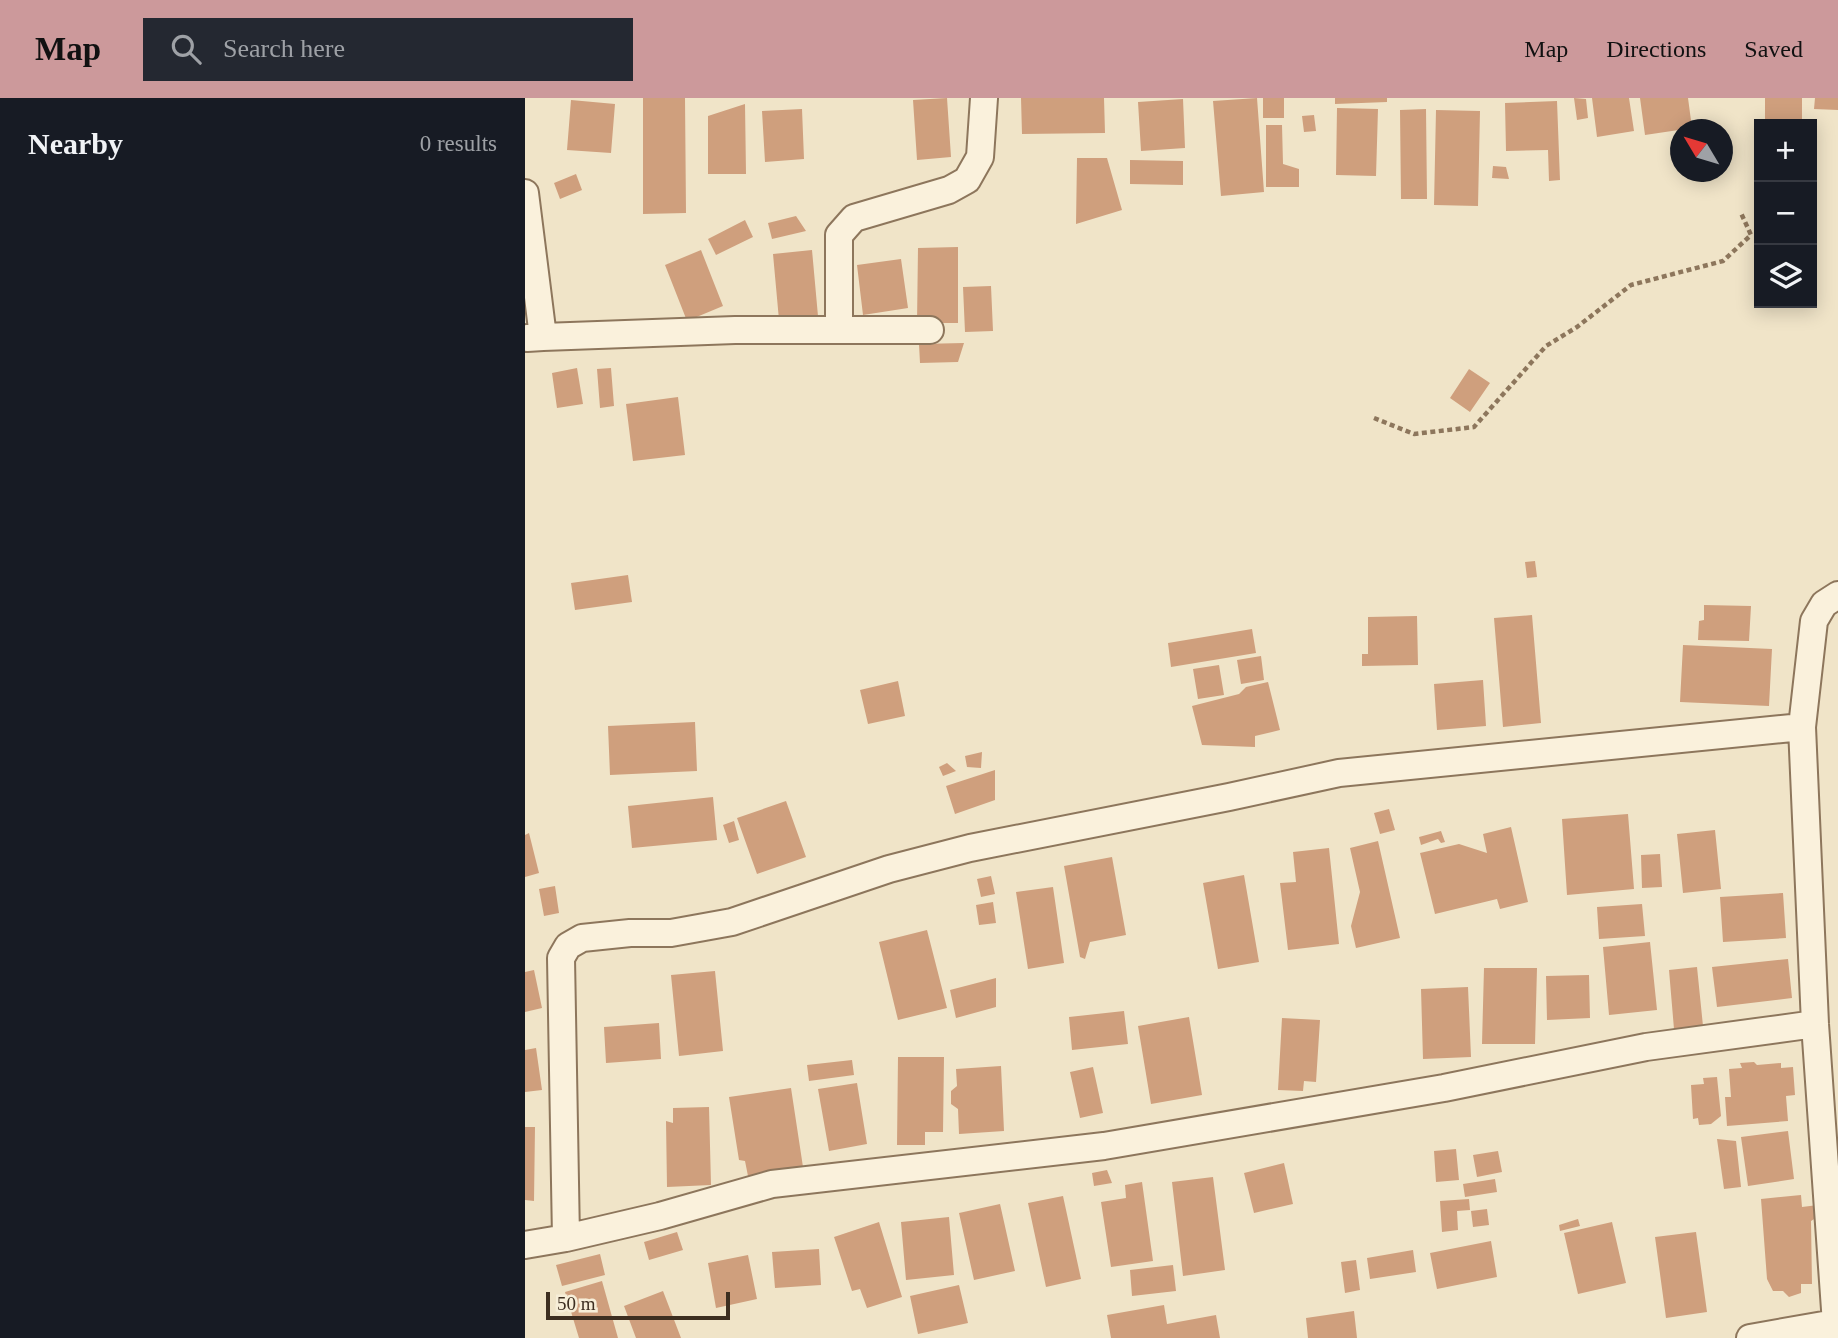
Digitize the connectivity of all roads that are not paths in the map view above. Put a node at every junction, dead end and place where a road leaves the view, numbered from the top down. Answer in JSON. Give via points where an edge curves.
{"nodes":[{"id":1,"x":984,"y":98,"type":"edge"},
{"id":2,"x":525,"y":193,"type":"edge"},
{"id":3,"x":839,"y":330,"type":"junction"},
{"id":4,"x":930,"y":330,"type":"dead end"},
{"id":5,"x":534,"y":338,"type":"edge"},
{"id":6,"x":1838,"y":595,"type":"edge"},
{"id":7,"x":1802,"y":727,"type":"junction"},
{"id":8,"x":1815,"y":1024,"type":"junction"},
{"id":9,"x":566,"y":1238,"type":"junction"},
{"id":10,"x":525,"y":1245,"type":"edge"},
{"id":11,"x":1836,"y":1330,"type":"edge"},
{"id":12,"x":1750,"y":1338,"type":"edge"}],
"edges":[{"from":1,"to":3,"type":"street","via":[[980,157],[967,180],[949,190],[854,218],[839,235]]},
{"from":2,"to":5,"type":"street"},
{"from":3,"to":4,"type":"street"},
{"from":3,"to":5,"type":"street"},
{"from":6,"to":7,"type":"street","via":[[1814,621]]},
{"from":7,"to":8,"type":"street"},
{"from":7,"to":9,"type":"street","via":[[1339,773],[970,848],[889,869],[732,922],[671,933],[582,938],[568,946],[561,958]]},
{"from":8,"to":9,"type":"street","via":[[1646,1047],[1444,1088],[1104,1146],[772,1184]]},
{"from":8,"to":11,"type":"street"},
{"from":9,"to":10,"type":"street"},
{"from":11,"to":12,"type":"street"}]}
